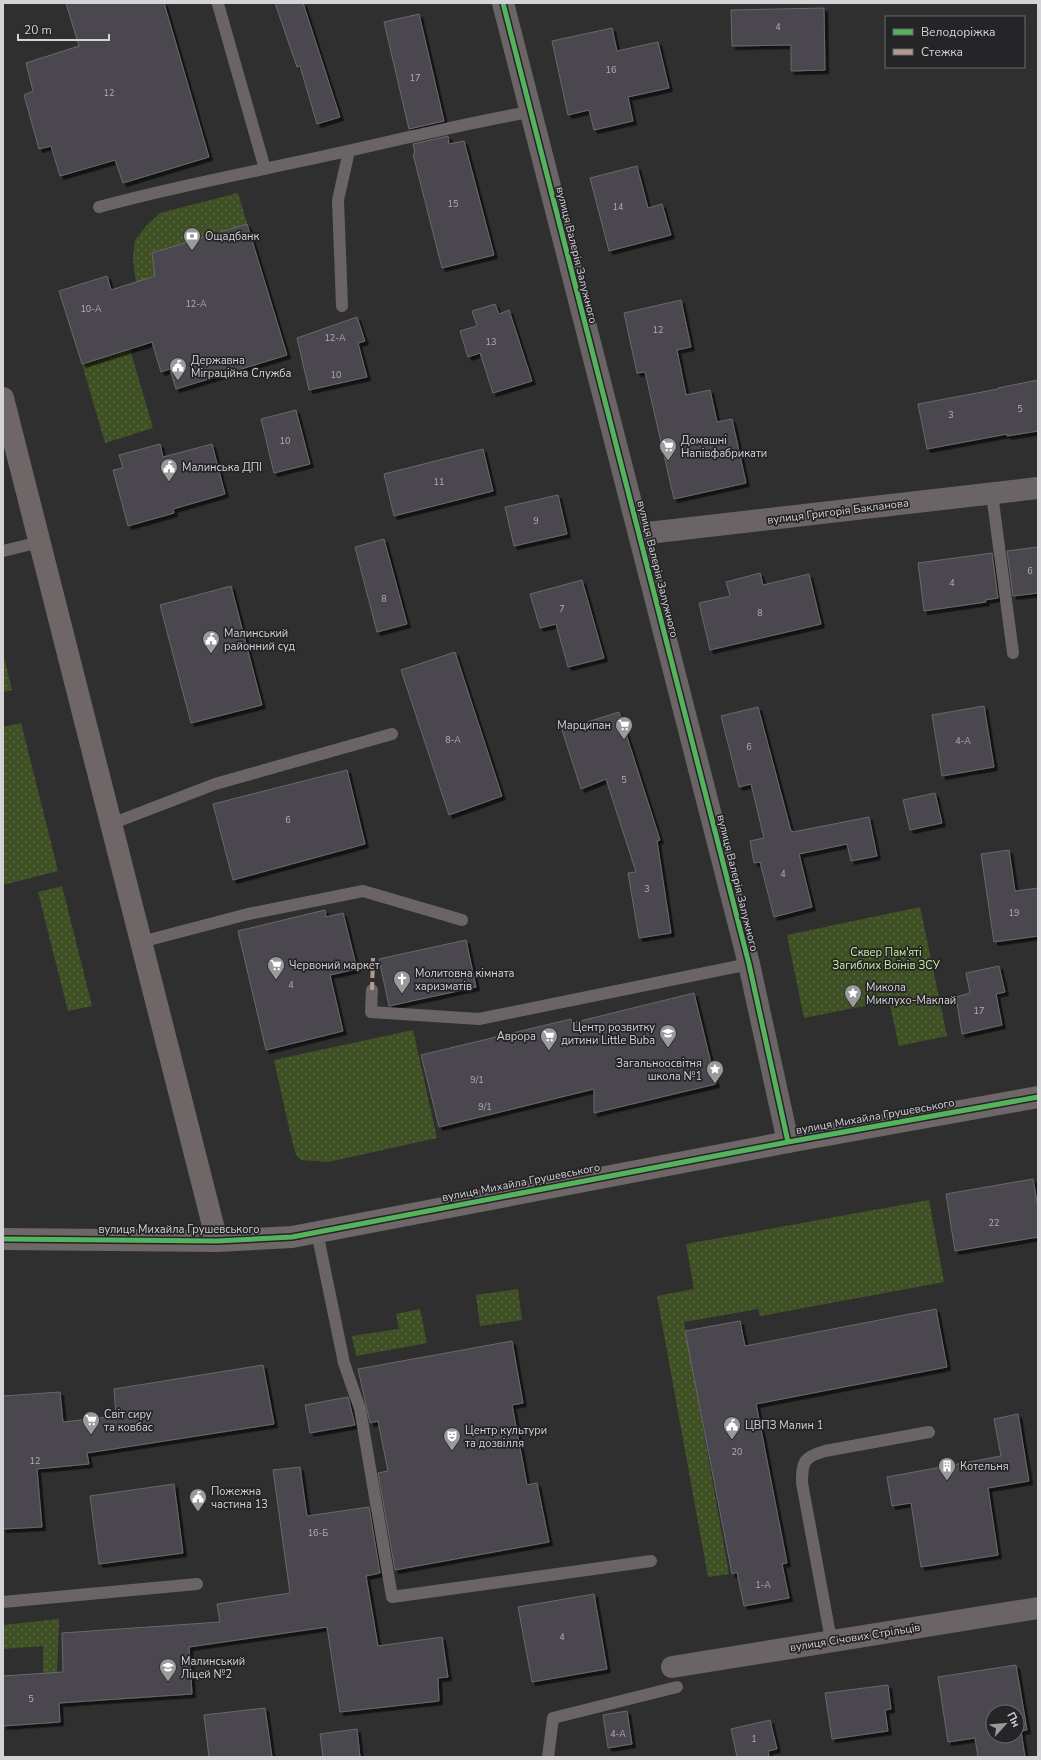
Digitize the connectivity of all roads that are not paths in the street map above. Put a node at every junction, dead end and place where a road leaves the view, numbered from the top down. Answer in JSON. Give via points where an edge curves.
{"nodes":[{"id":1,"x":503,"y":3,"type":"edge"},
{"id":2,"x":218,"y":4,"type":"dead end"},
{"id":3,"x":530,"y":112,"type":"junction"},
{"id":4,"x":349,"y":151,"type":"junction"},
{"id":5,"x":264,"y":169,"type":"junction"},
{"id":6,"x":99,"y":207,"type":"dead end"},
{"id":7,"x":342,"y":306,"type":"dead end"},
{"id":8,"x":3,"y":398,"type":"edge"},
{"id":9,"x":1038,"y":488,"type":"edge"},
{"id":10,"x":992,"y":494,"type":"junction"},
{"id":11,"x":639,"y":534,"type":"junction"},
{"id":12,"x":40,"y":542,"type":"junction"},
{"id":13,"x":3,"y":551,"type":"edge"},
{"id":14,"x":1013,"y":653,"type":"dead end"},
{"id":15,"x":392,"y":734,"type":"dead end"},
{"id":16,"x":111,"y":824,"type":"junction"},
{"id":17,"x":462,"y":920,"type":"dead end"},
{"id":18,"x":141,"y":942,"type":"junction"},
{"id":19,"x":749,"y":964,"type":"junction"},
{"id":20,"x":372,"y":990,"type":"dead end"},
{"id":21,"x":1038,"y":1097,"type":"edge"},
{"id":22,"x":788,"y":1142,"type":"junction"},
{"id":23,"x":317,"y":1232,"type":"junction"},
{"id":24,"x":3,"y":1238,"type":"edge"},
{"id":25,"x":217,"y":1241,"type":"junction"},
{"id":26,"x":929,"y":1432,"type":"dead end"},
{"id":27,"x":651,"y":1561,"type":"dead end"},
{"id":28,"x":197,"y":1584,"type":"dead end"},
{"id":29,"x":3,"y":1602,"type":"edge"},
{"id":30,"x":1038,"y":1608,"type":"edge"},
{"id":31,"x":831,"y":1640,"type":"junction"},
{"id":32,"x":674,"y":1677,"type":"joint"},
{"id":33,"x":548,"y":1757,"type":"edge"}],
"edges":[{"from":1,"to":3,"type":"street","name":"вулиця Валерія Залужного"},
{"from":2,"to":5,"type":"lane"},
{"from":3,"to":4,"type":"lane"},
{"from":3,"to":11,"type":"street","name":"вулиця Валерія Залужного"},
{"from":4,"to":5,"type":"lane"},
{"from":4,"to":7,"type":"lane","via":[[338,200]]},
{"from":5,"to":6,"type":"lane"},
{"from":8,"to":12,"type":"street"},
{"from":9,"to":10,"type":"street","name":"вулиця Григорія Бакланова"},
{"from":10,"to":11,"type":"street","name":"вулиця Григорія Бакланова"},
{"from":10,"to":14,"type":"lane"},
{"from":11,"to":19,"type":"street","name":"вулиця Валерія Залужного"},
{"from":12,"to":13,"type":"lane"},
{"from":12,"to":16,"type":"street"},
{"from":15,"to":16,"type":"lane","via":[[215,784]]},
{"from":16,"to":18,"type":"street"},
{"from":17,"to":18,"type":"lane","via":[[363,891],[248,914]]},
{"from":18,"to":25,"type":"street"},
{"from":19,"to":20,"type":"lane","via":[[479,1019],[371,1012]]},
{"from":19,"to":22,"type":"street","name":"вулиця Валерія Залужного"},
{"from":21,"to":22,"type":"street","name":"вулиця Михайла Грушевського"},
{"from":22,"to":23,"type":"street","name":"вулиця Михайла Грушевського"},
{"from":23,"to":25,"type":"street","name":"вулиця Михайла Грушевського","via":[[292,1237]]},
{"from":23,"to":27,"type":"lane","via":[[344,1364],[360,1409],[392,1597]]},
{"from":24,"to":25,"type":"street","name":"вулиця Михайла Грушевського"},
{"from":26,"to":31,"type":"lane","via":[[825,1451],[810,1456],[802,1467],[802,1483]]},
{"from":28,"to":29,"type":"lane"},
{"from":30,"to":31,"type":"street","name":"вулиця Січових Стрільців"},
{"from":31,"to":32,"type":"street","name":"вулиця Січових Стрільців"},
{"from":32,"to":33,"type":"lane","via":[[553,1718]]}]}
